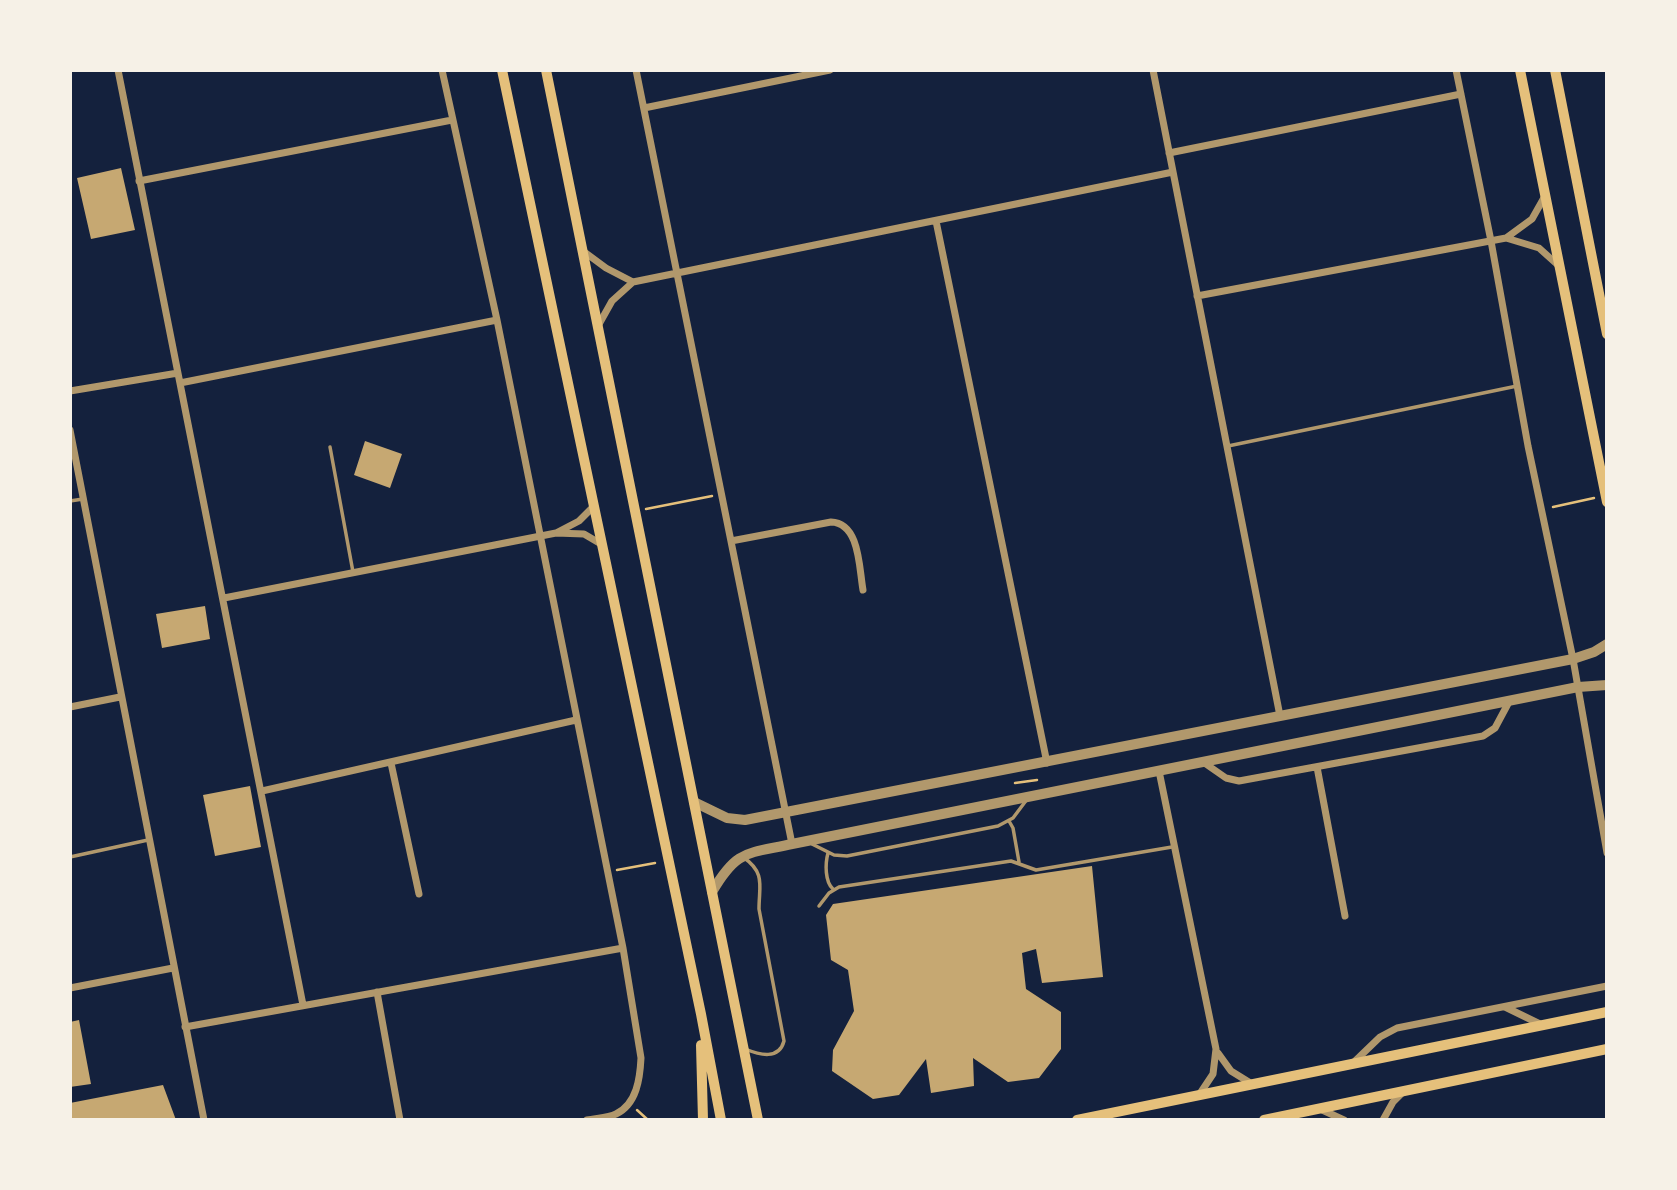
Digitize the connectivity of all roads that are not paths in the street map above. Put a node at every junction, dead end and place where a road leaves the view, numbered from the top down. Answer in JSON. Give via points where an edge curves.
{"nodes":[{"id":1,"x":118,"y":70,"type":"edge"},
{"id":2,"x":442,"y":70,"type":"edge"},
{"id":3,"x":502,"y":70,"type":"edge"},
{"id":4,"x":547,"y":70,"type":"edge"},
{"id":5,"x":636,"y":70,"type":"edge"},
{"id":6,"x":830,"y":70,"type":"edge"},
{"id":7,"x":1153,"y":70,"type":"edge"},
{"id":8,"x":1456,"y":70,"type":"edge"},
{"id":9,"x":1520,"y":70,"type":"edge"},
{"id":10,"x":1555,"y":70,"type":"edge"},
{"id":11,"x":1461,"y":94,"type":"junction"},
{"id":12,"x":644,"y":108,"type":"junction"},
{"id":13,"x":452,"y":120,"type":"junction"},
{"id":14,"x":1169,"y":153,"type":"junction"},
{"id":15,"x":1173,"y":172,"type":"junction"},
{"id":16,"x":139,"y":181,"type":"junction"},
{"id":17,"x":1545,"y":195,"type":"junction"},
{"id":18,"x":936,"y":220,"type":"junction"},
{"id":19,"x":1506,"y":238,"type":"junction"},
{"id":20,"x":1491,"y":241,"type":"junction"},
{"id":21,"x":583,"y":251,"type":"junction"},
{"id":22,"x":1560,"y":266,"type":"junction"},
{"id":23,"x":676,"y":273,"type":"junction"},
{"id":24,"x":633,"y":282,"type":"junction"},
{"id":25,"x":1197,"y":296,"type":"junction"},
{"id":26,"x":497,"y":320,"type":"junction"},
{"id":27,"x":598,"y":326,"type":"junction"},
{"id":28,"x":1607,"y":334,"type":"edge"},
{"id":29,"x":178,"y":373,"type":"junction"},
{"id":30,"x":180,"y":383,"type":"junction"},
{"id":31,"x":1517,"y":386,"type":"junction"},
{"id":32,"x":70,"y":391,"type":"edge"},
{"id":33,"x":70,"y":430,"type":"edge"},
{"id":34,"x":71,"y":446,"type":"edge"},
{"id":35,"x":1227,"y":446,"type":"junction"},
{"id":36,"x":330,"y":447,"type":"dead end"},
{"id":37,"x":83,"y":499,"type":"junction"},
{"id":38,"x":70,"y":502,"type":"edge"},
{"id":39,"x":1607,"y":502,"type":"edge"},
{"id":40,"x":594,"y":506,"type":"junction"},
{"id":41,"x":556,"y":533,"type":"junction"},
{"id":42,"x":539,"y":535,"type":"junction"},
{"id":43,"x":731,"y":541,"type":"junction"},
{"id":44,"x":601,"y":544,"type":"junction"},
{"id":45,"x":353,"y":572,"type":"junction"},
{"id":46,"x":863,"y":590,"type":"dead end"},
{"id":47,"x":224,"y":598,"type":"junction"},
{"id":48,"x":1607,"y":645,"type":"edge"},
{"id":49,"x":1573,"y":659,"type":"junction"},
{"id":50,"x":1607,"y":685,"type":"edge"},
{"id":51,"x":1578,"y":687,"type":"junction"},
{"id":52,"x":120,"y":697,"type":"junction"},
{"id":53,"x":1510,"y":700,"type":"junction"},
{"id":54,"x":70,"y":707,"type":"edge"},
{"id":55,"x":1280,"y":716,"type":"junction"},
{"id":56,"x":576,"y":720,"type":"junction"},
{"id":57,"x":1203,"y":762,"type":"junction"},
{"id":58,"x":391,"y":763,"type":"junction"},
{"id":59,"x":1046,"y":763,"type":"junction"},
{"id":60,"x":1317,"y":767,"type":"junction"},
{"id":61,"x":1159,"y":771,"type":"junction"},
{"id":62,"x":262,"y":791,"type":"junction"},
{"id":63,"x":1029,"y":796,"type":"junction"},
{"id":64,"x":694,"y":802,"type":"junction"},
{"id":65,"x":786,"y":812,"type":"junction"},
{"id":66,"x":1009,"y":821,"type":"junction"},
{"id":67,"x":148,"y":840,"type":"junction"},
{"id":68,"x":807,"y":841,"type":"junction"},
{"id":69,"x":792,"y":844,"type":"junction"},
{"id":70,"x":1174,"y":846,"type":"junction"},
{"id":71,"x":828,"y":853,"type":"junction"},
{"id":72,"x":1607,"y":853,"type":"edge"},
{"id":73,"x":741,"y":856,"type":"junction"},
{"id":74,"x":70,"y":857,"type":"edge"},
{"id":75,"x":1019,"y":862,"type":"junction"},
{"id":76,"x":833,"y":889,"type":"junction"},
{"id":77,"x":712,"y":892,"type":"junction"},
{"id":78,"x":419,"y":894,"type":"dead end"},
{"id":79,"x":819,"y":906,"type":"dead end"},
{"id":80,"x":1345,"y":916,"type":"dead end"},
{"id":81,"x":623,"y":948,"type":"junction"},
{"id":82,"x":173,"y":968,"type":"junction"},
{"id":83,"x":1607,"y":986,"type":"edge"},
{"id":84,"x":70,"y":988,"type":"edge"},
{"id":85,"x":377,"y":992,"type":"junction"},
{"id":86,"x":303,"y":1005,"type":"junction"},
{"id":87,"x":1504,"y":1007,"type":"junction"},
{"id":88,"x":1607,"y":1012,"type":"edge"},
{"id":89,"x":701,"y":1014,"type":"junction"},
{"id":90,"x":1543,"y":1026,"type":"junction"},
{"id":91,"x":185,"y":1027,"type":"junction"},
{"id":92,"x":744,"y":1048,"type":"junction"},
{"id":93,"x":1216,"y":1049,"type":"junction"},
{"id":94,"x":1607,"y":1049,"type":"edge"},
{"id":95,"x":1350,"y":1066,"type":"junction"},
{"id":96,"x":1253,"y":1084,"type":"junction"},
{"id":97,"x":1404,"y":1091,"type":"junction"},
{"id":98,"x":1199,"y":1096,"type":"junction"},
{"id":99,"x":1319,"y":1109,"type":"junction"},
{"id":100,"x":759,"y":1119,"type":"edge"},
{"id":101,"x":204,"y":1120,"type":"edge"},
{"id":102,"x":400,"y":1120,"type":"edge"},
{"id":103,"x":587,"y":1120,"type":"edge"},
{"id":104,"x":703,"y":1120,"type":"edge"},
{"id":105,"x":721,"y":1120,"type":"edge"},
{"id":106,"x":1077,"y":1120,"type":"edge"},
{"id":107,"x":1264,"y":1120,"type":"edge"},
{"id":108,"x":1344,"y":1120,"type":"edge"},
{"id":109,"x":1382,"y":1120,"type":"edge"}],
"edges":[{"from":1,"to":16,"type":"street"},
{"from":2,"to":13,"type":"street"},
{"from":3,"to":40,"type":"main road"},
{"from":4,"to":21,"type":"main road"},
{"from":5,"to":12,"type":"street"},
{"from":6,"to":12,"type":"street"},
{"from":7,"to":14,"type":"street"},
{"from":8,"to":11,"type":"street"},
{"from":9,"to":17,"type":"main road"},
{"from":10,"to":28,"type":"main road"},
{"from":11,"to":14,"type":"street"},
{"from":11,"to":20,"type":"street"},
{"from":12,"to":23,"type":"street"},
{"from":13,"to":16,"type":"street"},
{"from":13,"to":26,"type":"street"},
{"from":14,"to":15,"type":"street"},
{"from":15,"to":18,"type":"street"},
{"from":15,"to":25,"type":"street"},
{"from":16,"to":29,"type":"street"},
{"from":17,"to":19,"type":"street","via":[[1532,219]]},
{"from":17,"to":22,"type":"main road"},
{"from":18,"to":23,"type":"street"},
{"from":18,"to":59,"type":"street"},
{"from":19,"to":20,"type":"street"},
{"from":19,"to":22,"type":"street","via":[[1539,248]]},
{"from":20,"to":25,"type":"street"},
{"from":20,"to":31,"type":"street"},
{"from":21,"to":24,"type":"street"},
{"from":21,"to":27,"type":"main road"},
{"from":22,"to":39,"type":"main road"},
{"from":23,"to":24,"type":"street"},
{"from":23,"to":43,"type":"street"},
{"from":24,"to":27,"type":"street","via":[[612,301]]},
{"from":25,"to":35,"type":"street"},
{"from":26,"to":30,"type":"street"},
{"from":26,"to":42,"type":"street"},
{"from":27,"to":64,"type":"main road"},
{"from":29,"to":30,"type":"street"},
{"from":29,"to":32,"type":"street"},
{"from":30,"to":47,"type":"street"},
{"from":31,"to":35,"type":"lane"},
{"from":31,"to":49,"type":"street"},
{"from":33,"to":34,"type":"street"},
{"from":34,"to":37,"type":"street"},
{"from":35,"to":55,"type":"street"},
{"from":36,"to":45,"type":"lane"},
{"from":37,"to":38,"type":"lane"},
{"from":37,"to":52,"type":"street"},
{"from":40,"to":41,"type":"street"},
{"from":40,"to":44,"type":"main road"},
{"from":41,"to":42,"type":"street"},
{"from":41,"to":44,"type":"street","via":[[584,534]]},
{"from":42,"to":45,"type":"street"},
{"from":42,"to":56,"type":"street"},
{"from":43,"to":46,"type":"street","via":[[831,522],[841,524],[852,535]]},
{"from":43,"to":65,"type":"street"},
{"from":44,"to":89,"type":"main road"},
{"from":45,"to":47,"type":"street"},
{"from":47,"to":62,"type":"street"},
{"from":48,"to":49,"type":"street"},
{"from":49,"to":51,"type":"street"},
{"from":49,"to":55,"type":"street"},
{"from":50,"to":51,"type":"street"},
{"from":51,"to":53,"type":"street"},
{"from":51,"to":72,"type":"street"},
{"from":52,"to":54,"type":"street"},
{"from":52,"to":67,"type":"street"},
{"from":53,"to":57,"type":"street"},
{"from":53,"to":60,"type":"street","via":[[1495,728],[1483,736]]},
{"from":55,"to":59,"type":"street"},
{"from":56,"to":58,"type":"street"},
{"from":56,"to":81,"type":"street"},
{"from":57,"to":60,"type":"street","via":[[1235,781]]},
{"from":57,"to":61,"type":"street"},
{"from":58,"to":62,"type":"street"},
{"from":58,"to":78,"type":"street"},
{"from":59,"to":65,"type":"street"},
{"from":60,"to":80,"type":"street"},
{"from":61,"to":63,"type":"street"},
{"from":61,"to":70,"type":"street"},
{"from":62,"to":86,"type":"street"},
{"from":63,"to":66,"type":"lane"},
{"from":63,"to":68,"type":"street"},
{"from":64,"to":65,"type":"street","via":[[736,820]]},
{"from":64,"to":77,"type":"main road"},
{"from":65,"to":69,"type":"street"},
{"from":66,"to":71,"type":"lane","via":[[847,856]]},
{"from":66,"to":75,"type":"lane"},
{"from":67,"to":74,"type":"lane"},
{"from":67,"to":82,"type":"street"},
{"from":68,"to":69,"type":"street"},
{"from":68,"to":71,"type":"lane"},
{"from":69,"to":73,"type":"street"},
{"from":70,"to":75,"type":"lane","via":[[1036,870]]},
{"from":70,"to":93,"type":"street"},
{"from":71,"to":76,"type":"lane","via":[[828,883]]},
{"from":73,"to":77,"type":"street","via":[[728,866]]},
{"from":73,"to":92,"type":"lane","via":[[759,875],[759,909],[784,1041],[774,1054]]},
{"from":75,"to":76,"type":"lane"},
{"from":76,"to":79,"type":"lane"},
{"from":77,"to":92,"type":"main road"},
{"from":81,"to":85,"type":"street"},
{"from":81,"to":103,"type":"street","via":[[640,1075],[633,1098],[617,1114]]},
{"from":82,"to":84,"type":"street"},
{"from":82,"to":91,"type":"street"},
{"from":83,"to":87,"type":"street"},
{"from":85,"to":86,"type":"street"},
{"from":85,"to":102,"type":"street"},
{"from":86,"to":91,"type":"street"},
{"from":87,"to":90,"type":"street"},
{"from":87,"to":95,"type":"street","via":[[1396,1028]]},
{"from":88,"to":90,"type":"main road"},
{"from":89,"to":104,"type":"main road"},
{"from":89,"to":105,"type":"main road"},
{"from":90,"to":95,"type":"main road"},
{"from":91,"to":101,"type":"street"},
{"from":92,"to":100,"type":"main road"},
{"from":93,"to":96,"type":"street","via":[[1231,1071]]},
{"from":93,"to":98,"type":"street","via":[[1213,1074]]},
{"from":94,"to":97,"type":"main road"},
{"from":95,"to":96,"type":"main road"},
{"from":96,"to":98,"type":"main road"},
{"from":97,"to":99,"type":"main road"},
{"from":97,"to":109,"type":"street"},
{"from":98,"to":106,"type":"main road"},
{"from":99,"to":107,"type":"main road"},
{"from":99,"to":108,"type":"street"}]}
